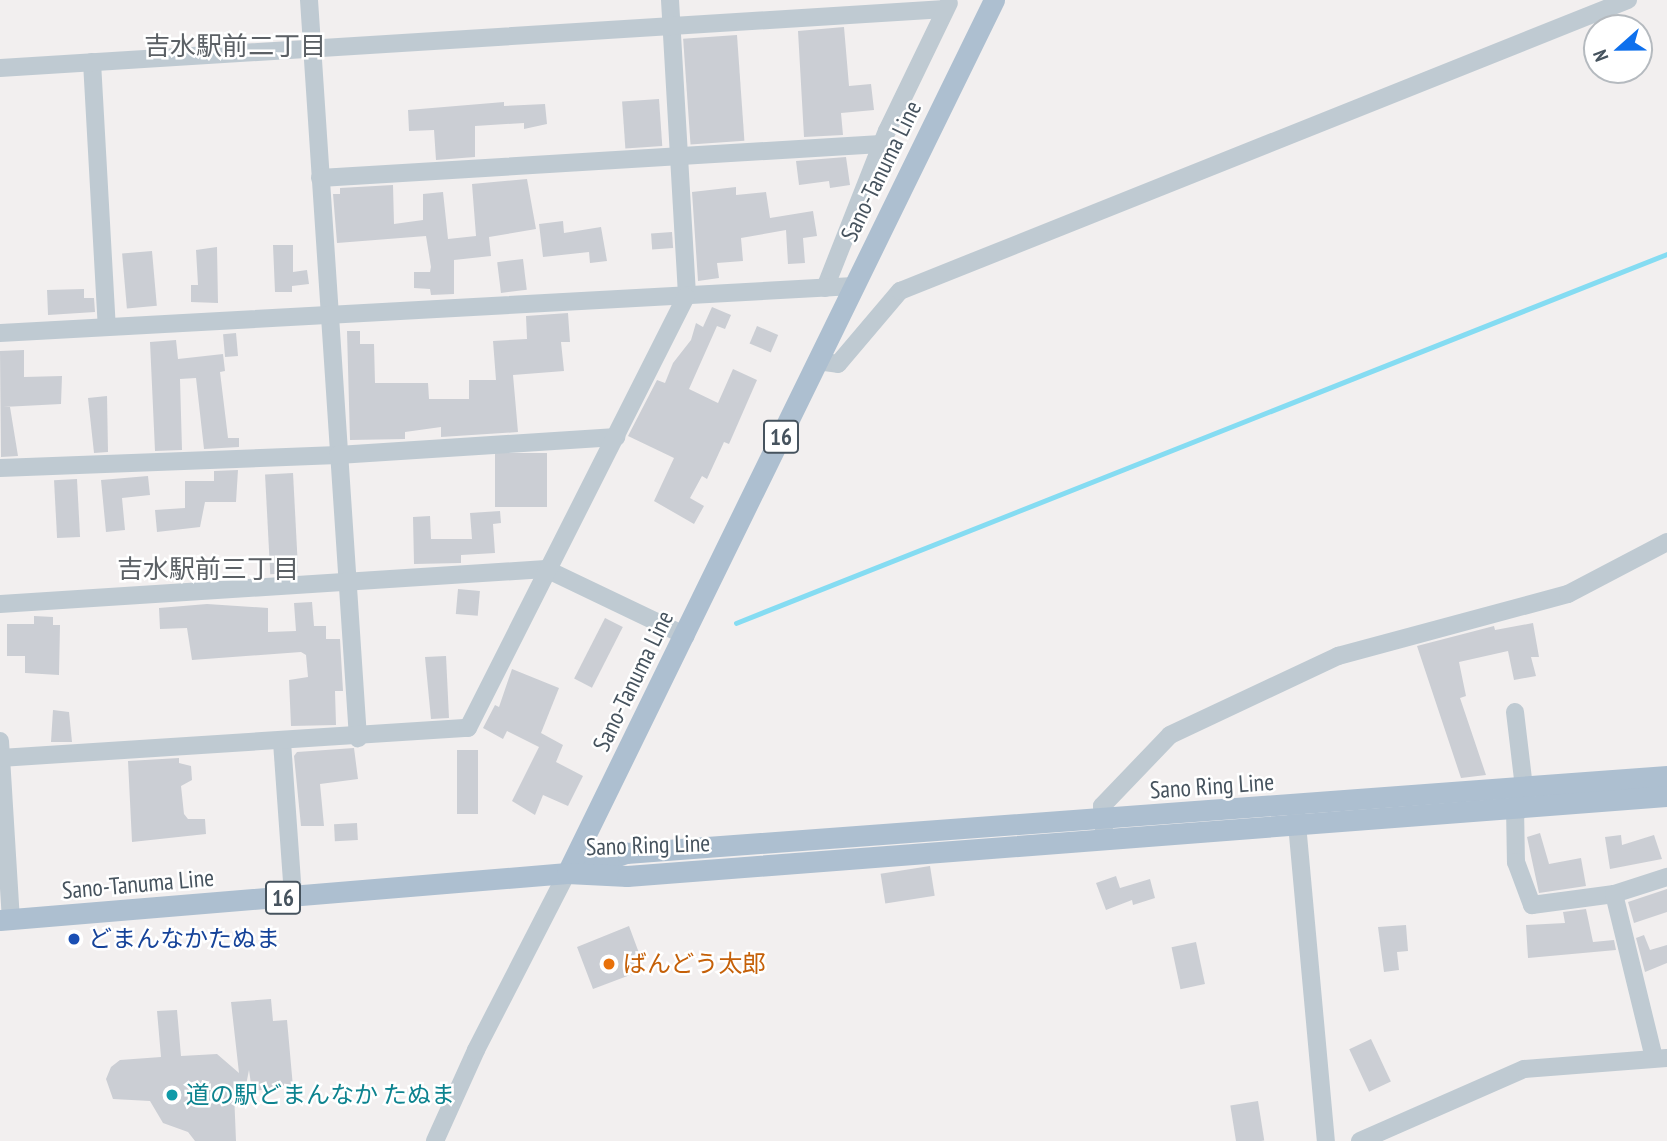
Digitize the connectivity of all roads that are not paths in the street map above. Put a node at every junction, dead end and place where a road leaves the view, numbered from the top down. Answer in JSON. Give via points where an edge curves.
{"nodes":[{"id":1,"x":309,"y":0,"type":"edge"},
{"id":2,"x":670,"y":0,"type":"edge"},
{"id":3,"x":993,"y":0,"type":"edge"},
{"id":4,"x":1628,"y":0,"type":"edge"},
{"id":5,"x":948,"y":5,"type":"edge"},
{"id":6,"x":671,"y":26,"type":"junction"},
{"id":7,"x":312,"y":49,"type":"junction"},
{"id":8,"x":92,"y":62,"type":"junction"},
{"id":9,"x":0,"y":68,"type":"edge"},
{"id":10,"x":881,"y":144,"type":"junction"},
{"id":11,"x":679,"y":156,"type":"junction"},
{"id":12,"x":320,"y":178,"type":"junction"},
{"id":13,"x":854,"y":286,"type":"junction"},
{"id":14,"x":825,"y":288,"type":"junction"},
{"id":15,"x":686,"y":296,"type":"junction"},
{"id":16,"x":329,"y":314,"type":"junction"},
{"id":17,"x":107,"y":327,"type":"junction"},
{"id":18,"x":0,"y":333,"type":"edge"},
{"id":19,"x":817,"y":361,"type":"junction"},
{"id":20,"x":617,"y":437,"type":"junction"},
{"id":21,"x":338,"y":455,"type":"junction"},
{"id":22,"x":0,"y":468,"type":"edge"},
{"id":23,"x":1667,"y":542,"type":"edge"},
{"id":24,"x":546,"y":569,"type":"junction"},
{"id":25,"x":346,"y":585,"type":"junction"},
{"id":26,"x":0,"y":604,"type":"edge"},
{"id":27,"x":685,"y":636,"type":"junction"},
{"id":28,"x":1514,"y":712,"type":"dead end"},
{"id":29,"x":358,"y":738,"type":"junction"},
{"id":30,"x":282,"y":742,"type":"junction"},
{"id":31,"x":0,"y":752,"type":"edge"},
{"id":32,"x":1667,"y":776,"type":"edge"},
{"id":33,"x":1524,"y":787,"type":"junction"},
{"id":34,"x":1667,"y":796,"type":"edge"},
{"id":35,"x":1515,"y":807,"type":"junction"},
{"id":36,"x":1296,"y":815,"type":"junction"},
{"id":37,"x":1104,"y":829,"type":"junction"},
{"id":38,"x":567,"y":873,"type":"junction"},
{"id":39,"x":1667,"y":877,"type":"edge"},
{"id":40,"x":1614,"y":894,"type":"junction"},
{"id":41,"x":293,"y":897,"type":"junction"},
{"id":42,"x":6,"y":920,"type":"edge"},
{"id":43,"x":1660,"y":1058,"type":"edge"},
{"id":44,"x":435,"y":1141,"type":"edge"},
{"id":45,"x":1326,"y":1141,"type":"edge"},
{"id":46,"x":1360,"y":1141,"type":"edge"}],
"edges":[{"from":1,"to":7,"type":"street"},
{"from":2,"to":6,"type":"street"},
{"from":3,"to":13,"type":"main road","name":"Sano-Tanuma Line","number":"16"},
{"from":4,"to":19,"type":"street","via":[[900,291],[838,363]]},
{"from":5,"to":6,"type":"street"},
{"from":5,"to":10,"type":"street"},
{"from":6,"to":7,"type":"street"},
{"from":6,"to":11,"type":"street"},
{"from":7,"to":8,"type":"street"},
{"from":7,"to":12,"type":"street"},
{"from":8,"to":9,"type":"street"},
{"from":8,"to":17,"type":"street"},
{"from":10,"to":11,"type":"street"},
{"from":10,"to":14,"type":"street"},
{"from":11,"to":12,"type":"street"},
{"from":11,"to":15,"type":"street"},
{"from":12,"to":16,"type":"street"},
{"from":13,"to":14,"type":"street"},
{"from":13,"to":19,"type":"main road","name":"Sano-Tanuma Line","number":"16"},
{"from":14,"to":15,"type":"street"},
{"from":15,"to":16,"type":"street"},
{"from":15,"to":20,"type":"street"},
{"from":16,"to":17,"type":"street"},
{"from":16,"to":21,"type":"street"},
{"from":17,"to":18,"type":"street"},
{"from":19,"to":27,"type":"main road","name":"Sano-Tanuma Line","number":"16"},
{"from":20,"to":21,"type":"street"},
{"from":20,"to":24,"type":"street"},
{"from":21,"to":22,"type":"street"},
{"from":21,"to":25,"type":"street"},
{"from":23,"to":37,"type":"street","via":[[1568,594],[1338,656],[1170,735],[1102,806]]},
{"from":24,"to":25,"type":"street"},
{"from":24,"to":27,"type":"street"},
{"from":24,"to":29,"type":"street","via":[[468,728]]},
{"from":25,"to":26,"type":"street"},
{"from":25,"to":29,"type":"street"},
{"from":27,"to":38,"type":"main road","name":"Sano-Tanuma Line","number":"16"},
{"from":28,"to":33,"type":"street"},
{"from":29,"to":30,"type":"street"},
{"from":30,"to":31,"type":"street"},
{"from":30,"to":41,"type":"street"},
{"from":31,"to":42,"type":"street"},
{"from":32,"to":33,"type":"main road","name":"Sano Ring Line"},
{"from":33,"to":35,"type":"street"},
{"from":33,"to":36,"type":"main road","name":"Sano Ring Line"},
{"from":34,"to":35,"type":"main road","name":"Sano Ring Line"},
{"from":35,"to":36,"type":"main road","name":"Sano Ring Line"},
{"from":35,"to":40,"type":"street","via":[[1516,862],[1532,905]]},
{"from":36,"to":37,"type":"main road","name":"Sano Ring Line"},
{"from":36,"to":45,"type":"street"},
{"from":37,"to":38,"type":"main road","name":"Sano Ring Line","via":[[626,853]]},
{"from":38,"to":41,"type":"main road","name":"Sano-Tanuma Line","number":"16"},
{"from":38,"to":44,"type":"street"},
{"from":39,"to":40,"type":"street"},
{"from":40,"to":43,"type":"street"},
{"from":41,"to":42,"type":"main road","name":"Sano-Tanuma Line","number":"16"},
{"from":43,"to":46,"type":"street","via":[[1524,1069]]}]}
